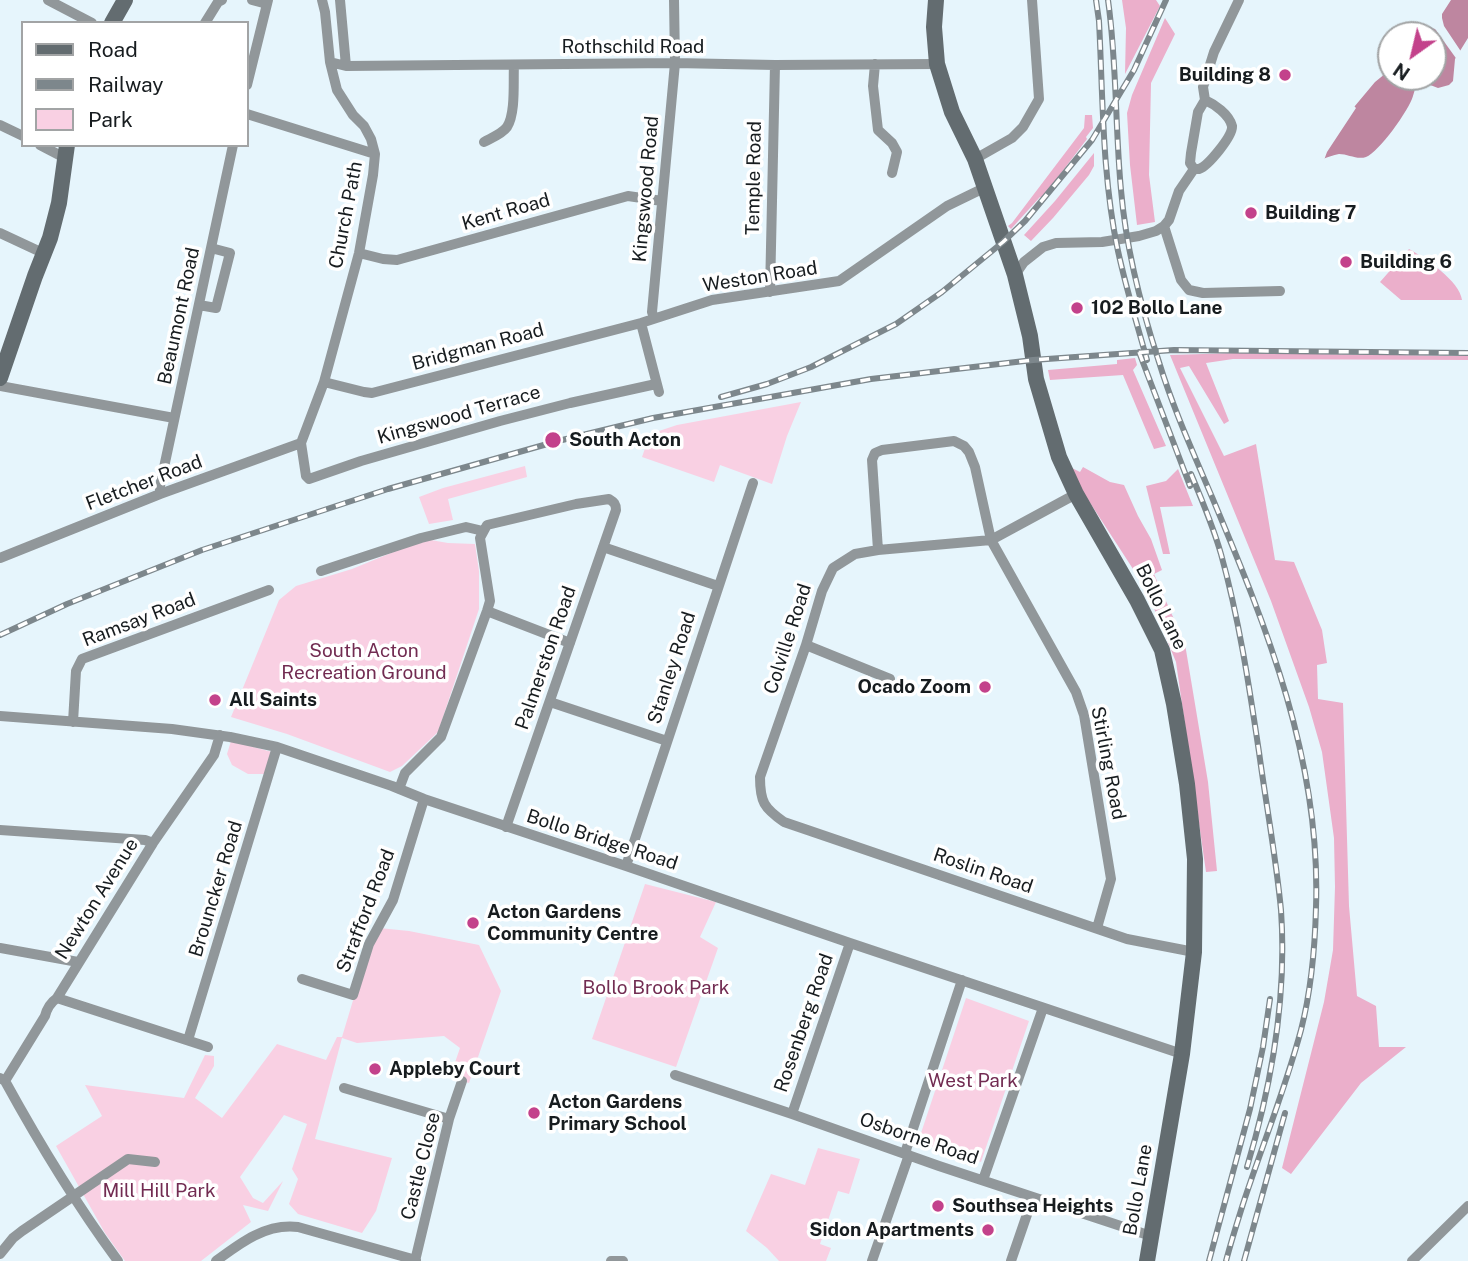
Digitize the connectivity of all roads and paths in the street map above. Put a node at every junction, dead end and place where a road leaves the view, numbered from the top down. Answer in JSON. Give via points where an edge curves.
{"nodes":[{"id":1,"x":48,"y":0,"type":"edge"},
{"id":2,"x":125,"y":0,"type":"edge"},
{"id":3,"x":222,"y":0,"type":"edge"},
{"id":4,"x":252,"y":0,"type":"edge"},
{"id":5,"x":322,"y":0,"type":"edge"},
{"id":6,"x":341,"y":0,"type":"edge"},
{"id":7,"x":674,"y":0,"type":"edge"},
{"id":8,"x":936,"y":0,"type":"edge"},
{"id":9,"x":1032,"y":0,"type":"edge"},
{"id":10,"x":1238,"y":0,"type":"edge"},
{"id":11,"x":268,"y":2,"type":"edge"},
{"id":12,"x":88,"y":21,"type":"edge"},
{"id":13,"x":113,"y":21,"type":"edge"},
{"id":14,"x":206,"y":21,"type":"edge"},
{"id":15,"x":330,"y":62,"type":"junction"},
{"id":16,"x":675,"y":63,"type":"junction"},
{"id":17,"x":875,"y":64,"type":"junction"},
{"id":18,"x":937,"y":64,"type":"junction"},
{"id":19,"x":514,"y":65,"type":"junction"},
{"id":20,"x":775,"y":65,"type":"junction"},
{"id":21,"x":346,"y":66,"type":"junction"},
{"id":22,"x":248,"y":81,"type":"edge"},
{"id":23,"x":1205,"y":100,"type":"junction"},
{"id":24,"x":248,"y":114,"type":"edge"},
{"id":25,"x":0,"y":125,"type":"edge"},
{"id":26,"x":21,"y":135,"type":"edge"},
{"id":27,"x":484,"y":142,"type":"dead end"},
{"id":28,"x":47,"y":147,"type":"edge"},
{"id":29,"x":233,"y":147,"type":"edge"},
{"id":30,"x":66,"y":152,"type":"edge"},
{"id":31,"x":375,"y":154,"type":"junction"},
{"id":32,"x":975,"y":159,"type":"junction"},
{"id":33,"x":1194,"y":169,"type":"junction"},
{"id":34,"x":892,"y":173,"type":"dead end"},
{"id":35,"x":986,"y":187,"type":"junction"},
{"id":36,"x":662,"y":201,"type":"junction"},
{"id":37,"x":1164,"y":226,"type":"junction"},
{"id":38,"x":0,"y":233,"type":"edge"},
{"id":39,"x":211,"y":248,"type":"junction"},
{"id":40,"x":359,"y":253,"type":"junction"},
{"id":41,"x":45,"y":254,"type":"junction"},
{"id":42,"x":1016,"y":275,"type":"junction"},
{"id":43,"x":1280,"y":291,"type":"dead end"},
{"id":44,"x":769,"y":292,"type":"junction"},
{"id":45,"x":199,"y":305,"type":"junction"},
{"id":46,"x":654,"y":318,"type":"junction"},
{"id":47,"x":641,"y":323,"type":"junction"},
{"id":48,"x":0,"y":378,"type":"edge"},
{"id":49,"x":324,"y":382,"type":"junction"},
{"id":50,"x":0,"y":386,"type":"edge"},
{"id":51,"x":174,"y":418,"type":"junction"},
{"id":52,"x":301,"y":443,"type":"junction"},
{"id":53,"x":753,"y":483,"type":"dead end"},
{"id":54,"x":160,"y":494,"type":"junction"},
{"id":55,"x":1076,"y":494,"type":"junction"},
{"id":56,"x":482,"y":531,"type":"junction"},
{"id":57,"x":991,"y":540,"type":"junction"},
{"id":58,"x":603,"y":547,"type":"junction"},
{"id":59,"x":878,"y":550,"type":"junction"},
{"id":60,"x":0,"y":558,"type":"edge"},
{"id":61,"x":321,"y":571,"type":"dead end"},
{"id":62,"x":718,"y":586,"type":"junction"},
{"id":63,"x":269,"y":590,"type":"dead end"},
{"id":64,"x":487,"y":611,"type":"junction"},
{"id":65,"x":570,"y":643,"type":"junction"},
{"id":66,"x":806,"y":646,"type":"junction"},
{"id":67,"x":890,"y":679,"type":"dead end"},
{"id":68,"x":550,"y":702,"type":"junction"},
{"id":69,"x":0,"y":716,"type":"edge"},
{"id":70,"x":73,"y":722,"type":"junction"},
{"id":71,"x":220,"y":735,"type":"junction"},
{"id":72,"x":667,"y":741,"type":"junction"},
{"id":73,"x":277,"y":747,"type":"junction"},
{"id":74,"x":399,"y":789,"type":"junction"},
{"id":75,"x":424,"y":799,"type":"junction"},
{"id":76,"x":767,"y":810,"type":"joint"},
{"id":77,"x":506,"y":827,"type":"junction"},
{"id":78,"x":0,"y":830,"type":"edge"},
{"id":79,"x":153,"y":843,"type":"junction"},
{"id":80,"x":626,"y":866,"type":"junction"},
{"id":81,"x":1097,"y":928,"type":"junction"},
{"id":82,"x":850,"y":943,"type":"junction"},
{"id":83,"x":0,"y":948,"type":"edge"},
{"id":84,"x":1194,"y":952,"type":"junction"},
{"id":85,"x":78,"y":962,"type":"junction"},
{"id":86,"x":302,"y":979,"type":"dead end"},
{"id":87,"x":962,"y":980,"type":"junction"},
{"id":88,"x":57,"y":998,"type":"junction"},
{"id":89,"x":1043,"y":1008,"type":"junction"},
{"id":90,"x":188,"y":1040,"type":"junction"},
{"id":91,"x":208,"y":1046,"type":"dead end"},
{"id":92,"x":1182,"y":1054,"type":"junction"},
{"id":93,"x":675,"y":1075,"type":"dead end"},
{"id":94,"x":3,"y":1080,"type":"edge"},
{"id":95,"x":462,"y":1081,"type":"dead end"},
{"id":96,"x":344,"y":1088,"type":"dead end"},
{"id":97,"x":792,"y":1114,"type":"junction"},
{"id":98,"x":449,"y":1119,"type":"junction"},
{"id":99,"x":907,"y":1154,"type":"junction"},
{"id":100,"x":155,"y":1162,"type":"dead end"},
{"id":101,"x":983,"y":1181,"type":"junction"},
{"id":102,"x":74,"y":1196,"type":"junction"},
{"id":103,"x":1033,"y":1197,"type":"junction"},
{"id":104,"x":1468,"y":1206,"type":"edge"},
{"id":105,"x":1151,"y":1236,"type":"junction"},
{"id":106,"x":0,"y":1254,"type":"edge"},
{"id":107,"x":416,"y":1260,"type":"edge"},
{"id":108,"x":118,"y":1261,"type":"edge"},
{"id":109,"x":216,"y":1261,"type":"edge"},
{"id":110,"x":611,"y":1261,"type":"edge"},
{"id":111,"x":623,"y":1261,"type":"edge"},
{"id":112,"x":872,"y":1261,"type":"edge"},
{"id":113,"x":1011,"y":1261,"type":"edge"},
{"id":114,"x":1147,"y":1261,"type":"edge"},
{"id":115,"x":1412,"y":1261,"type":"edge"}],
"edges":[{"from":1,"to":12,"type":"street"},
{"from":2,"to":13,"type":"street"},
{"from":3,"to":14,"type":"street"},
{"from":4,"to":11,"type":"street"},
{"from":5,"to":15,"type":"street","name":"Church Path"},
{"from":6,"to":21,"type":"street"},
{"from":7,"to":16,"type":"street","name":"Kingswood Road"},
{"from":8,"to":18,"type":"street","name":"Bollo Lane"},
{"from":9,"to":32,"type":"street","via":[[1039,99],[1013,138]]},
{"from":10,"to":23,"type":"street","via":[[1214,51],[1203,87]]},
{"from":11,"to":22,"type":"street"},
{"from":15,"to":21,"type":"street","name":"Rothschild Road"},
{"from":15,"to":31,"type":"street","name":"Church Path","via":[[337,90],[364,126]]},
{"from":16,"to":19,"type":"street","name":"Rothschild Road"},
{"from":16,"to":20,"type":"street","name":"Rothschild Road"},
{"from":16,"to":36,"type":"street","name":"Kingswood Road"},
{"from":17,"to":18,"type":"street","name":"Rothschild Road"},
{"from":17,"to":20,"type":"street","name":"Rothschild Road"},
{"from":17,"to":34,"type":"street","via":[[878,130],[897,152]]},
{"from":18,"to":32,"type":"street","name":"Bollo Lane","via":[[952,112]]},
{"from":19,"to":21,"type":"street","name":"Rothschild Road"},
{"from":19,"to":27,"type":"street","via":[[508,125]]},
{"from":20,"to":44,"type":"street","name":"Temple Road"},
{"from":23,"to":33,"type":"street","via":[[1192,143],[1190,163]]},
{"from":23,"to":33,"type":"street","via":[[1223,113],[1232,130],[1208,163]]},
{"from":24,"to":31,"type":"street"},
{"from":25,"to":26,"type":"street"},
{"from":28,"to":30,"type":"street"},
{"from":29,"to":39,"type":"street","name":"Beaumont Road"},
{"from":30,"to":41,"type":"street"},
{"from":31,"to":40,"type":"street","name":"Church Path"},
{"from":32,"to":35,"type":"street","name":"Bollo Lane"},
{"from":33,"to":37,"type":"street"},
{"from":35,"to":42,"type":"street","name":"Bollo Lane"},
{"from":35,"to":44,"type":"street","name":"Weston Road","via":[[947,206],[839,281]]},
{"from":36,"to":40,"type":"street","name":"Kent Road","via":[[628,196],[397,260]]},
{"from":36,"to":46,"type":"street","name":"Kingswood Road"},
{"from":37,"to":42,"type":"street","via":[[1098,243],[1056,243],[1024,262]]},
{"from":37,"to":43,"type":"street","via":[[1181,280],[1189,290]]},
{"from":38,"to":41,"type":"street"},
{"from":39,"to":45,"type":"street","name":"Beaumont Road"},
{"from":39,"to":45,"type":"street","via":[[230,253],[216,308]]},
{"from":40,"to":49,"type":"street","name":"Church Path"},
{"from":41,"to":48,"type":"street"},
{"from":42,"to":55,"type":"street","name":"Bollo Lane","via":[[1036,379],[1059,457]]},
{"from":44,"to":46,"type":"street","name":"Weston Road","via":[[712,300]]},
{"from":45,"to":51,"type":"street","name":"Beaumont Road"},
{"from":46,"to":47,"type":"street","name":"Weston Road"},
{"from":47,"to":49,"type":"street","name":"Bridgman Road","via":[[372,393]]},
{"from":47,"to":52,"type":"street","name":"Kingswood Terrace","via":[[657,388],[500,421],[309,479]]},
{"from":49,"to":52,"type":"street","name":"Church Path"},
{"from":50,"to":51,"type":"street"},
{"from":51,"to":54,"type":"street","name":"Beaumont Road"},
{"from":52,"to":54,"type":"street","name":"Fletcher Road"},
{"from":53,"to":62,"type":"street","name":"Stanley Road"},
{"from":54,"to":60,"type":"street","name":"Fletcher Road"},
{"from":55,"to":57,"type":"street","name":"Colville Road"},
{"from":55,"to":84,"type":"street","name":"Bollo Lane","via":[[1162,650],[1187,784],[1195,859]]},
{"from":56,"to":58,"type":"street","name":"Palmerston Road","via":[[487,525],[603,499],[616,505]]},
{"from":56,"to":61,"type":"street","via":[[466,527],[421,538]]},
{"from":56,"to":64,"type":"street","via":[[490,601]]},
{"from":57,"to":59,"type":"street","name":"Colville Road"},
{"from":57,"to":59,"type":"street","name":"Stirling Road","via":[[972,460],[964,446],[954,441],[874,453]]},
{"from":57,"to":81,"type":"street","name":"Stirling Road","via":[[1064,669],[1084,715],[1111,879]]},
{"from":58,"to":62,"type":"street"},
{"from":58,"to":65,"type":"street","name":"Palmerston Road"},
{"from":59,"to":66,"type":"street","name":"Colville Road","via":[[855,554],[832,568]]},
{"from":62,"to":72,"type":"street","name":"Stanley Road"},
{"from":63,"to":70,"type":"street","name":"Ramsay Road","via":[[82,659],[76,671]]},
{"from":64,"to":65,"type":"street"},
{"from":64,"to":74,"type":"street","via":[[441,737],[405,772]]},
{"from":65,"to":68,"type":"street","name":"Palmerston Road"},
{"from":66,"to":67,"type":"street"},
{"from":66,"to":76,"type":"street","name":"Colville Road","via":[[760,777]]},
{"from":68,"to":72,"type":"street"},
{"from":68,"to":77,"type":"street","name":"Palmerston Road"},
{"from":69,"to":70,"type":"street","name":"Bollo Bridge Road"},
{"from":70,"to":71,"type":"street","name":"Bollo Bridge Road"},
{"from":71,"to":73,"type":"street","name":"Bollo Bridge Road"},
{"from":71,"to":79,"type":"street","name":"Newton Avenue","via":[[214,755]]},
{"from":72,"to":80,"type":"street","name":"Stanley Road"},
{"from":73,"to":74,"type":"street","name":"Bollo Bridge Road"},
{"from":73,"to":90,"type":"street","name":"Brouncker Road"},
{"from":74,"to":75,"type":"street","name":"Bollo Bridge Road"},
{"from":75,"to":77,"type":"street","name":"Bollo Bridge Road"},
{"from":75,"to":86,"type":"street","name":"Strafford Road","via":[[393,900],[369,943],[353,995]]},
{"from":76,"to":81,"type":"street","name":"Roslin Road","via":[[784,822]]},
{"from":77,"to":80,"type":"street","name":"Bollo Bridge Road"},
{"from":78,"to":79,"type":"street"},
{"from":79,"to":85,"type":"street","name":"Newton Avenue"},
{"from":80,"to":82,"type":"street","name":"Bollo Bridge Road"},
{"from":81,"to":84,"type":"street","name":"Roslin Road"},
{"from":82,"to":87,"type":"street","name":"Bollo Bridge Road"},
{"from":82,"to":97,"type":"street","name":"Rosenberg Road"},
{"from":83,"to":85,"type":"street"},
{"from":84,"to":92,"type":"street","name":"Bollo Lane"},
{"from":85,"to":88,"type":"street","name":"Newton Avenue"},
{"from":87,"to":89,"type":"street","name":"Bollo Bridge Road"},
{"from":87,"to":99,"type":"street"},
{"from":88,"to":90,"type":"street"},
{"from":88,"to":94,"type":"street","name":"Newton Avenue"},
{"from":89,"to":92,"type":"street","name":"Bollo Bridge Road"},
{"from":89,"to":101,"type":"street"},
{"from":90,"to":91,"type":"street"},
{"from":92,"to":105,"type":"street","name":"Bollo Lane"},
{"from":93,"to":97,"type":"street","name":"Osborne Road"},
{"from":94,"to":102,"type":"street"},
{"from":95,"to":98,"type":"street","name":"Castle Close"},
{"from":96,"to":98,"type":"street"},
{"from":97,"to":99,"type":"street","name":"Osborne Road"},
{"from":98,"to":107,"type":"street","name":"Castle Close"},
{"from":99,"to":101,"type":"street","name":"Osborne Road"},
{"from":99,"to":112,"type":"street"},
{"from":100,"to":102,"type":"street","via":[[128,1159]]},
{"from":101,"to":103,"type":"street","name":"Osborne Road"},
{"from":102,"to":106,"type":"street","via":[[22,1231]]},
{"from":102,"to":108,"type":"street"},
{"from":103,"to":105,"type":"street","name":"Osborne Road"},
{"from":103,"to":113,"type":"street"},
{"from":104,"to":115,"type":"street"},
{"from":105,"to":114,"type":"street","name":"Bollo Lane"},
{"from":107,"to":109,"type":"street","via":[[285,1225],[263,1231]]},
{"from":110,"to":111,"type":"street"}]}
